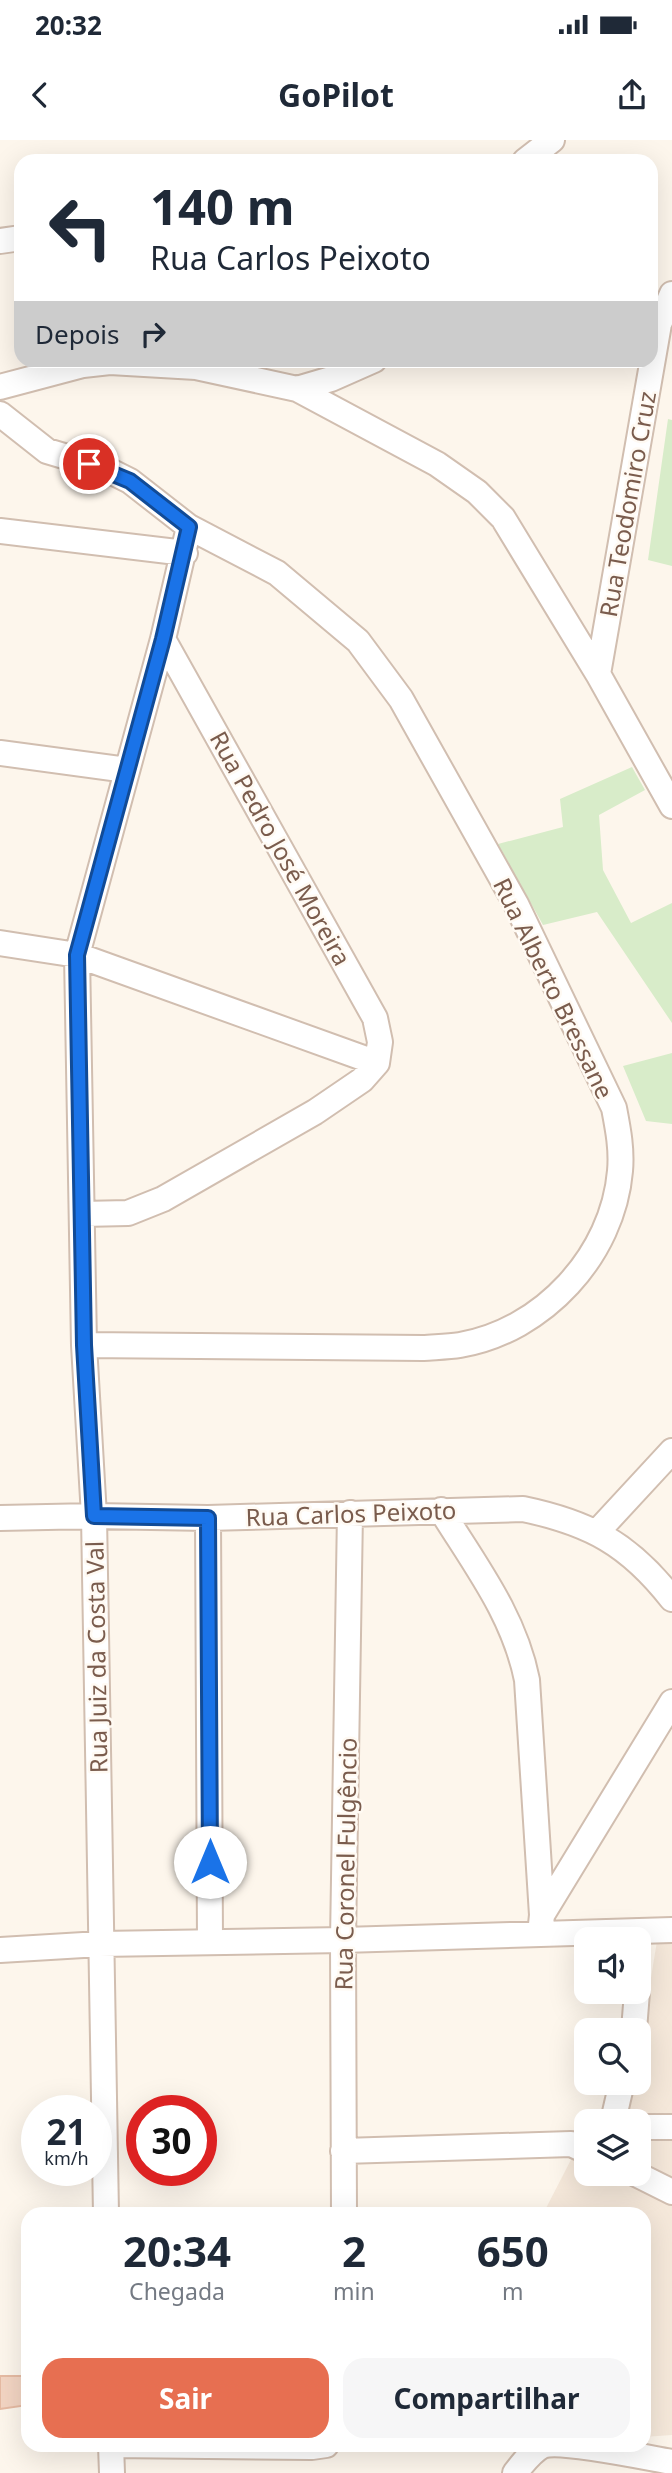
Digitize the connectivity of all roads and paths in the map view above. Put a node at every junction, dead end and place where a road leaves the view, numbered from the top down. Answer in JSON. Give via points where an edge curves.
{"nodes":[{"id":1,"x":552,"y":140,"type":"edge"},
{"id":2,"x":534,"y":154,"type":"edge"},
{"id":3,"x":672,"y":294,"type":"edge"},
{"id":4,"x":658,"y":329,"type":"edge"},
{"id":5,"x":72,"y":368,"type":"edge"},
{"id":6,"x":196,"y":368,"type":"edge"},
{"id":7,"x":356,"y":368,"type":"edge"},
{"id":8,"x":651,"y":368,"type":"edge"},
{"id":9,"x":0,"y":387,"type":"edge"},
{"id":10,"x":297,"y":389,"type":"junction"},
{"id":11,"x":0,"y":414,"type":"edge"},
{"id":12,"x":189,"y":527,"type":"junction"},
{"id":13,"x":0,"y":531,"type":"edge"},
{"id":14,"x":185,"y":553,"type":"junction"},
{"id":15,"x":163,"y":639,"type":"junction"},
{"id":16,"x":598,"y":674,"type":"junction"},
{"id":17,"x":0,"y":753,"type":"edge"},
{"id":18,"x":127,"y":769,"type":"junction"},
{"id":19,"x":672,"y":806,"type":"edge"},
{"id":20,"x":0,"y":943,"type":"edge"},
{"id":21,"x":77,"y":955,"type":"junction"},
{"id":22,"x":377,"y":1063,"type":"junction"},
{"id":23,"x":82,"y":1214,"type":"junction"},
{"id":24,"x":84,"y":1345,"type":"junction"},
{"id":25,"x":672,"y":1451,"type":"edge"},
{"id":26,"x":441,"y":1510,"type":"junction"},
{"id":27,"x":350,"y":1513,"type":"junction"},
{"id":28,"x":94,"y":1516,"type":"junction"},
{"id":29,"x":0,"y":1518,"type":"edge"},
{"id":30,"x":208,"y":1518,"type":"junction"},
{"id":31,"x":598,"y":1531,"type":"junction"},
{"id":32,"x":672,"y":1599,"type":"edge"},
{"id":33,"x":672,"y":1702,"type":"edge"},
{"id":34,"x":541,"y":1924,"type":"junction"},
{"id":35,"x":574,"y":1928,"type":"edge"},
{"id":36,"x":672,"y":1930,"type":"edge"},
{"id":37,"x":651,"y":1933,"type":"edge"},
{"id":38,"x":343,"y":1940,"type":"junction"},
{"id":39,"x":210,"y":1941,"type":"junction"},
{"id":40,"x":100,"y":1944,"type":"junction"},
{"id":41,"x":0,"y":1951,"type":"edge"},
{"id":42,"x":651,"y":2127,"type":"edge"},
{"id":43,"x":672,"y":2127,"type":"edge"},
{"id":44,"x":574,"y":2144,"type":"edge"},
{"id":45,"x":343,"y":2151,"type":"junction"},
{"id":46,"x":651,"y":2182,"type":"edge"},
{"id":47,"x":672,"y":2192,"type":"edge"},
{"id":48,"x":106,"y":2207,"type":"edge"},
{"id":49,"x":344,"y":2207,"type":"edge"},
{"id":50,"x":111,"y":2452,"type":"edge"},
{"id":51,"x":536,"y":2452,"type":"edge"},
{"id":52,"x":608,"y":2452,"type":"edge"},
{"id":53,"x":672,"y":2462,"type":"edge"},
{"id":54,"x":523,"y":2464,"type":"edge"},
{"id":55,"x":112,"y":2473,"type":"edge"}],
"edges":[{"from":1,"to":2,"type":"street"},
{"from":3,"to":4,"type":"street","name":"Rua Teodomiro Cruz"},
{"from":5,"to":9,"type":"street"},
{"from":6,"to":10,"type":"street"},
{"from":7,"to":10,"type":"street"},
{"from":8,"to":16,"type":"street","name":"Rua Teodomiro Cruz"},
{"from":10,"to":16,"type":"street","via":[[436,464],[477,492],[503,518]]},
{"from":11,"to":12,"type":"street","name":"Rua Alberto Bressane","via":[[47,451],[130,481]]},
{"from":12,"to":14,"type":"street","name":"Rua Juiz da Costa Val"},
{"from":12,"to":24,"type":"street","name":"Rua Alberto Bressane","via":[[277,573],[315,602],[358,641],[401,699],[516,904],[614,1108],[621,1141],[620,1174],[600,1238],[582,1272],[531,1316],[496,1335],[461,1345],[423,1348]]},
{"from":13,"to":14,"type":"street"},
{"from":14,"to":15,"type":"street","name":"Rua Juiz da Costa Val"},
{"from":15,"to":18,"type":"street","name":"Rua Juiz da Costa Val"},
{"from":15,"to":22,"type":"street","name":"Rua Pedro José Moreira","via":[[375,1018],[380,1042]]},
{"from":16,"to":19,"type":"street"},
{"from":17,"to":18,"type":"street"},
{"from":18,"to":21,"type":"street","name":"Rua Juiz da Costa Val"},
{"from":20,"to":21,"type":"street"},
{"from":21,"to":22,"type":"street"},
{"from":21,"to":23,"type":"street","name":"Rua Juiz da Costa Val"},
{"from":22,"to":23,"type":"street","via":[[362,1080],[315,1112],[163,1199],[128,1213]]},
{"from":23,"to":24,"type":"street","name":"Rua Juiz da Costa Val"},
{"from":24,"to":28,"type":"street","name":"Rua Juiz da Costa Val"},
{"from":25,"to":31,"type":"street"},
{"from":26,"to":27,"type":"street","name":"Rua Carlos Peixoto"},
{"from":26,"to":31,"type":"street","name":"Rua Carlos Peixoto","via":[[523,1509],[563,1517]]},
{"from":26,"to":34,"type":"street","via":[[512,1625],[522,1652]]},
{"from":27,"to":30,"type":"street","name":"Rua Carlos Peixoto"},
{"from":27,"to":38,"type":"street","name":"Rua Coronel Fulgêncio"},
{"from":28,"to":29,"type":"street","name":"Rua Carlos Peixoto"},
{"from":28,"to":30,"type":"street","name":"Rua Carlos Peixoto"},
{"from":28,"to":40,"type":"street","name":"Rua Juiz da Costa Val"},
{"from":30,"to":39,"type":"street"},
{"from":31,"to":32,"type":"street","name":"Rua Carlos Peixoto","via":[[658,1581]]},
{"from":33,"to":34,"type":"street"},
{"from":34,"to":35,"type":"street"},
{"from":34,"to":38,"type":"street"},
{"from":36,"to":37,"type":"street"},
{"from":38,"to":39,"type":"street"},
{"from":38,"to":45,"type":"street","name":"Rua Coronel Fulgêncio"},
{"from":39,"to":40,"type":"street"},
{"from":40,"to":41,"type":"street"},
{"from":40,"to":48,"type":"street","name":"Rua Juiz da Costa Val"},
{"from":42,"to":43,"type":"street"},
{"from":44,"to":45,"type":"street"},
{"from":45,"to":49,"type":"street","name":"Rua Coronel Fulgêncio"},
{"from":46,"to":47,"type":"street"},
{"from":50,"to":55,"type":"street"},
{"from":51,"to":54,"type":"street"},
{"from":52,"to":53,"type":"street"}]}
